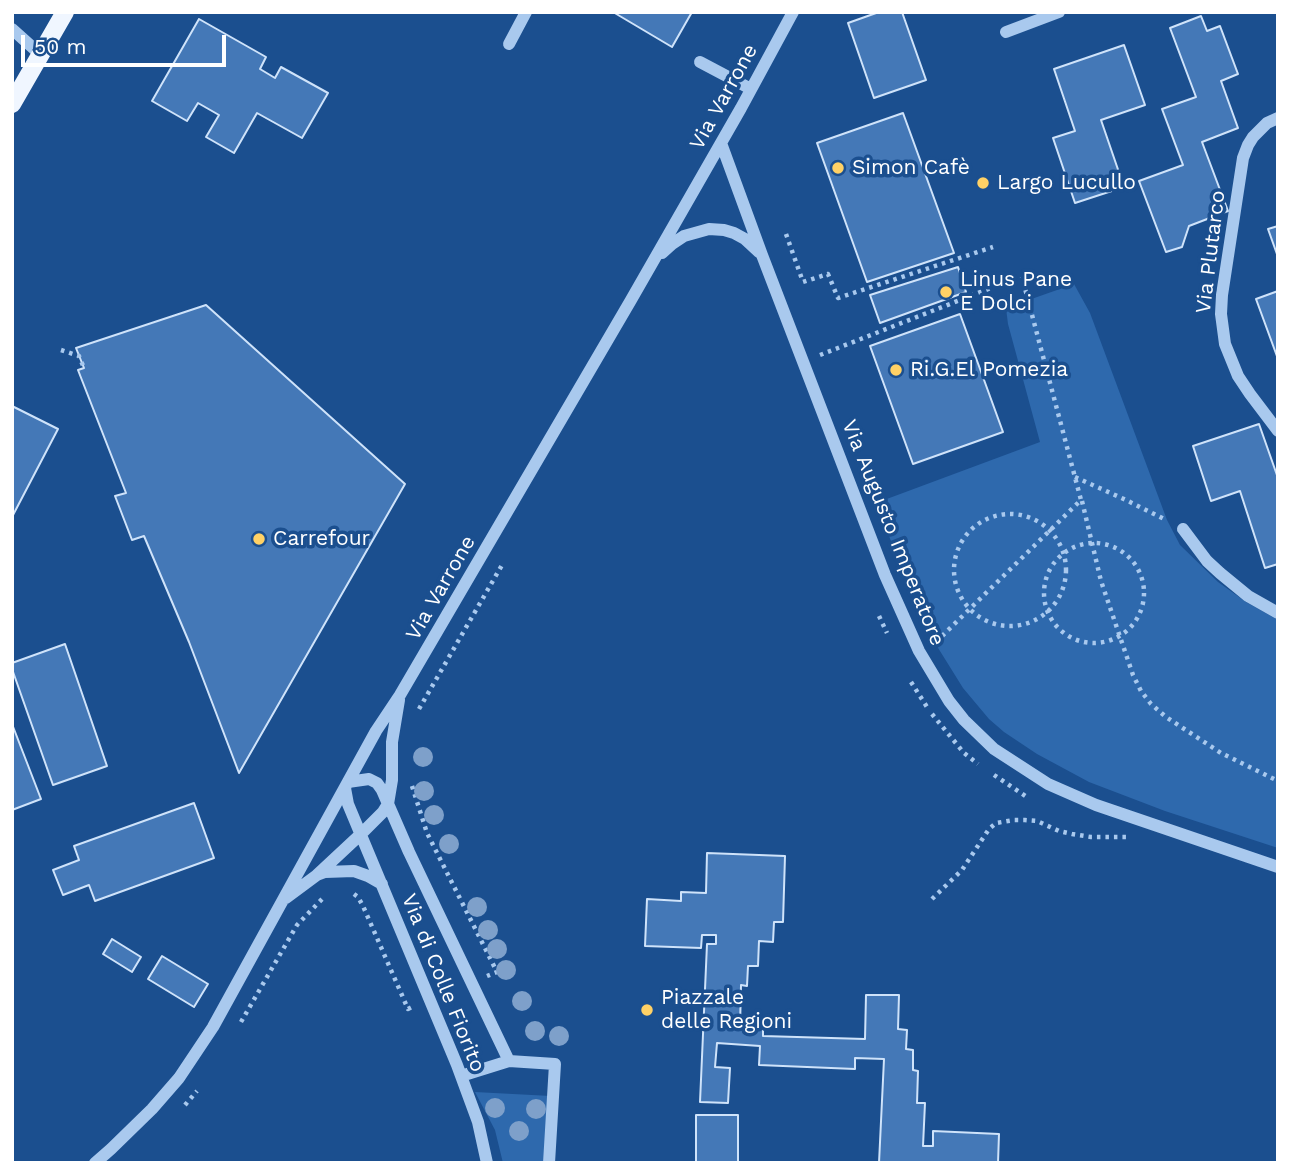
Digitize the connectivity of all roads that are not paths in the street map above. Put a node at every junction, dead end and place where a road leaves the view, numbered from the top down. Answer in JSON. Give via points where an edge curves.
{"nodes":[{"id":1,"x":65,"y":12,"type":"edge"},
{"id":2,"x":526,"y":12,"type":"edge"},
{"id":3,"x":793,"y":12,"type":"edge"},
{"id":4,"x":1059,"y":12,"type":"edge"},
{"id":5,"x":12,"y":29,"type":"edge"},
{"id":6,"x":1006,"y":32,"type":"dead end"},
{"id":7,"x":509,"y":44,"type":"dead end"},
{"id":8,"x":40,"y":55,"type":"junction"},
{"id":9,"x":700,"y":62,"type":"dead end"},
{"id":10,"x":751,"y":89,"type":"junction"},
{"id":11,"x":12,"y":104,"type":"edge"},
{"id":12,"x":1278,"y":118,"type":"edge"},
{"id":13,"x":721,"y":142,"type":"junction"},
{"id":14,"x":762,"y":255,"type":"junction"},
{"id":15,"x":652,"y":263,"type":"junction"},
{"id":16,"x":1278,"y":431,"type":"edge"},
{"id":17,"x":1182,"y":529,"type":"road end"},
{"id":18,"x":1278,"y":612,"type":"edge"},
{"id":19,"x":400,"y":695,"type":"junction"},
{"id":20,"x":346,"y":785,"type":"junction"},
{"id":21,"x":388,"y":804,"type":"junction"},
{"id":22,"x":362,"y":834,"type":"junction"},
{"id":23,"x":1278,"y":867,"type":"edge"},
{"id":24,"x":317,"y":875,"type":"junction"},
{"id":25,"x":382,"y":884,"type":"junction"},
{"id":26,"x":283,"y":900,"type":"junction"},
{"id":27,"x":509,"y":1061,"type":"junction"},
{"id":28,"x":461,"y":1076,"type":"junction"},
{"id":29,"x":95,"y":1163,"type":"edge"},
{"id":30,"x":487,"y":1163,"type":"edge"},
{"id":31,"x":549,"y":1163,"type":"edge"}],
"edges":[{"from":1,"to":8,"type":"main road"},
{"from":2,"to":7,"type":"street"},
{"from":3,"to":10,"type":"street","name":"Via Varrone"},
{"from":4,"to":6,"type":"street"},
{"from":5,"to":8,"type":"street"},
{"from":8,"to":11,"type":"main road"},
{"from":9,"to":10,"type":"street"},
{"from":10,"to":13,"type":"street","name":"Via Varrone"},
{"from":12,"to":16,"type":"street","name":"Via Plutarco","via":[[1260,130],[1243,158],[1221,314],[1234,367]]},
{"from":13,"to":14,"type":"street","name":"Via Augusto Imperatore"},
{"from":13,"to":15,"type":"street","name":"Via Varrone"},
{"from":14,"to":15,"type":"street","via":[[734,233],[709,229],[684,236]]},
{"from":14,"to":23,"type":"street","name":"Via Augusto Imperatore","via":[[895,598],[935,680],[964,720],[1006,757],[1061,790]]},
{"from":15,"to":19,"type":"street","name":"Via Varrone"},
{"from":17,"to":18,"type":"street","via":[[1227,580]]},
{"from":19,"to":20,"type":"street","name":"Via Varrone"},
{"from":19,"to":21,"type":"street"},
{"from":20,"to":21,"type":"street","via":[[369,779],[377,783]]},
{"from":20,"to":22,"type":"street","via":[[348,804]]},
{"from":20,"to":26,"type":"street","name":"Via Varrone"},
{"from":21,"to":22,"type":"street"},
{"from":21,"to":27,"type":"street"},
{"from":22,"to":24,"type":"street"},
{"from":22,"to":25,"type":"street"},
{"from":24,"to":25,"type":"street","name":"Via di Colle Fiorito","via":[[354,871]]},
{"from":24,"to":26,"type":"street","name":"Via di Colle Fiorito"},
{"from":25,"to":28,"type":"street","name":"Via di Colle Fiorito"},
{"from":26,"to":29,"type":"street","name":"Via Varrone","via":[[213,1027],[179,1078]]},
{"from":27,"to":28,"type":"street"},
{"from":27,"to":31,"type":"street","via":[[555,1064]]},
{"from":28,"to":30,"type":"street","name":"Via di Colle Fiorito"}]}
